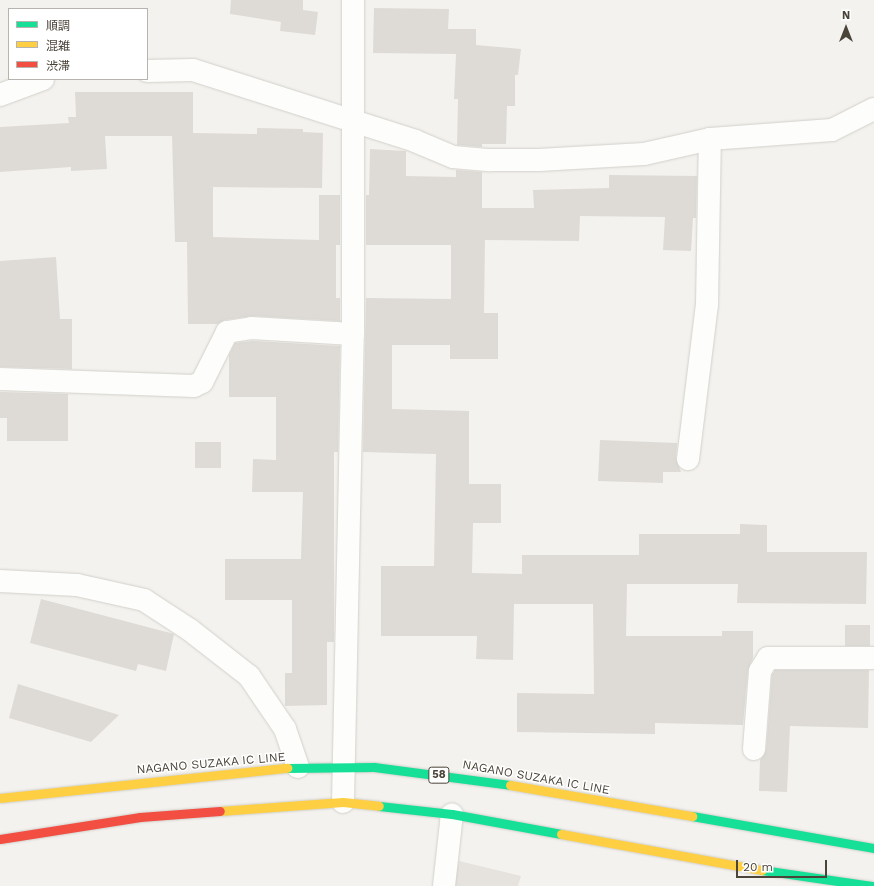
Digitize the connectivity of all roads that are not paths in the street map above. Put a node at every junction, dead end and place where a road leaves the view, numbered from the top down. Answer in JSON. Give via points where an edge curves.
{"nodes":[{"id":1,"x":354,"y":0,"type":"edge"},
{"id":2,"x":148,"y":71,"type":"edge"},
{"id":3,"x":40,"y":80,"type":"edge"},
{"id":4,"x":0,"y":95,"type":"edge"},
{"id":5,"x":874,"y":109,"type":"edge"},
{"id":6,"x":354,"y":121,"type":"junction"},
{"id":7,"x":710,"y":139,"type":"junction"},
{"id":8,"x":353,"y":334,"type":"junction"},
{"id":9,"x":0,"y":380,"type":"edge"},
{"id":10,"x":688,"y":459,"type":"dead end"},
{"id":11,"x":0,"y":581,"type":"edge"},
{"id":12,"x":874,"y":658,"type":"edge"},
{"id":13,"x":754,"y":748,"type":"dead end"},
{"id":14,"x":343,"y":766,"type":"junction"},
{"id":15,"x":298,"y":767,"type":"junction"},
{"id":16,"x":0,"y":798,"type":"edge"},
{"id":17,"x":342,"y":802,"type":"junction"},
{"id":18,"x":452,"y":814,"type":"junction"},
{"id":19,"x":0,"y":839,"type":"edge"},
{"id":20,"x":874,"y":848,"type":"edge"},
{"id":21,"x":444,"y":886,"type":"edge"},
{"id":22,"x":872,"y":886,"type":"edge"}],
"edges":[{"from":1,"to":6,"type":"street"},
{"from":2,"to":6,"type":"street","via":[[193,70]]},
{"from":3,"to":4,"type":"street"},
{"from":5,"to":7,"type":"street","via":[[832,130]]},
{"from":6,"to":7,"type":"street","via":[[415,141],[453,157],[490,160],[644,154]]},
{"from":6,"to":8,"type":"street"},
{"from":7,"to":10,"type":"street","via":[[707,305]]},
{"from":8,"to":9,"type":"street","via":[[251,328],[227,332],[202,382],[194,386]]},
{"from":8,"to":14,"type":"street"},
{"from":11,"to":15,"type":"street","via":[[77,585],[144,600],[190,630],[249,676],[285,729]]},
{"from":12,"to":13,"type":"street","via":[[768,658],[760,671]]},
{"from":14,"to":15,"type":"main road","name":"NAGANO SUZAKA IC LINE","number":"58"},
{"from":14,"to":17,"type":"street"},
{"from":14,"to":20,"type":"main road","name":"NAGANO SUZAKA IC LINE","number":"58","via":[[464,777]]},
{"from":15,"to":16,"type":"main road","name":"NAGANO SUZAKA IC LINE","number":"58"},
{"from":17,"to":18,"type":"main road"},
{"from":17,"to":19,"type":"main road","via":[[140,816]]},
{"from":18,"to":21,"type":"street"},
{"from":18,"to":22,"type":"main road","via":[[711,862]]}]}
